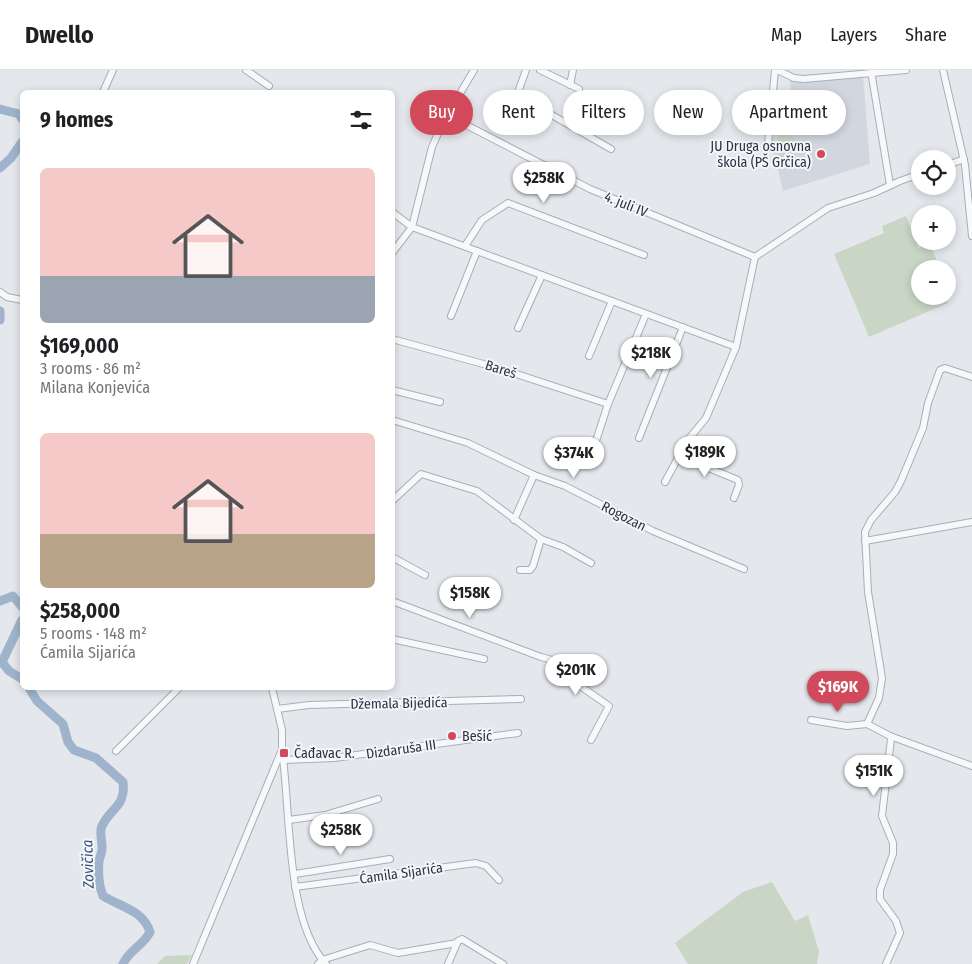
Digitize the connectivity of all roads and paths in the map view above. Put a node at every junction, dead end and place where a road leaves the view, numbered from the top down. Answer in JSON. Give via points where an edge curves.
{"nodes":[{"id":1,"x":113,"y":70,"type":"edge"},
{"id":2,"x":246,"y":70,"type":"edge"},
{"id":3,"x":474,"y":70,"type":"edge"},
{"id":4,"x":526,"y":70,"type":"edge"},
{"id":5,"x":572,"y":70,"type":"edge"},
{"id":6,"x":776,"y":70,"type":"edge"},
{"id":7,"x":826,"y":70,"type":"edge"},
{"id":8,"x":906,"y":70,"type":"edge"},
{"id":9,"x":943,"y":70,"type":"edge"},
{"id":10,"x":543,"y":71,"type":"edge"},
{"id":11,"x":871,"y":72,"type":"edge"},
{"id":12,"x":827,"y":78,"type":"junction"},
{"id":13,"x":570,"y":84,"type":"junction"},
{"id":14,"x":269,"y":86,"type":"dead end"},
{"id":15,"x":579,"y":89,"type":"dead end"},
{"id":16,"x":104,"y":90,"type":"edge"},
{"id":17,"x":462,"y":90,"type":"edge"},
{"id":18,"x":473,"y":128,"type":"edge"},
{"id":19,"x":438,"y":135,"type":"edge"},
{"id":20,"x":768,"y":144,"type":"dead end"},
{"id":21,"x":611,"y":149,"type":"dead end"},
{"id":22,"x":967,"y":163,"type":"edge"},
{"id":23,"x":911,"y":178,"type":"edge"},
{"id":24,"x":890,"y":186,"type":"junction"},
{"id":25,"x":395,"y":214,"type":"edge"},
{"id":26,"x":412,"y":227,"type":"junction"},
{"id":27,"x":972,"y":236,"type":"edge"},
{"id":28,"x":464,"y":246,"type":"junction"},
{"id":29,"x":395,"y":249,"type":"edge"},
{"id":30,"x":477,"y":251,"type":"junction"},
{"id":31,"x":644,"y":255,"type":"dead end"},
{"id":32,"x":755,"y":257,"type":"junction"},
{"id":33,"x":542,"y":275,"type":"junction"},
{"id":34,"x":0,"y":292,"type":"edge"},
{"id":35,"x":20,"y":300,"type":"edge"},
{"id":36,"x":612,"y":301,"type":"junction"},
{"id":37,"x":646,"y":314,"type":"junction"},
{"id":38,"x":451,"y":316,"type":"dead end"},
{"id":39,"x":683,"y":327,"type":"junction"},
{"id":40,"x":518,"y":328,"type":"dead end"},
{"id":41,"x":395,"y":340,"type":"edge"},
{"id":42,"x":736,"y":347,"type":"junction"},
{"id":43,"x":589,"y":356,"type":"dead end"},
{"id":44,"x":972,"y":377,"type":"edge"},
{"id":45,"x":395,"y":391,"type":"edge"},
{"id":46,"x":440,"y":402,"type":"dead end"},
{"id":47,"x":608,"y":404,"type":"junction"},
{"id":48,"x":395,"y":421,"type":"edge"},
{"id":49,"x":639,"y":438,"type":"dead end"},
{"id":50,"x":572,"y":444,"type":"dead end"},
{"id":51,"x":679,"y":456,"type":"junction"},
{"id":52,"x":534,"y":475,"type":"junction"},
{"id":53,"x":665,"y":482,"type":"dead end"},
{"id":54,"x":395,"y":498,"type":"edge"},
{"id":55,"x":734,"y":498,"type":"dead end"},
{"id":56,"x":514,"y":520,"type":"junction"},
{"id":57,"x":972,"y":522,"type":"edge"},
{"id":58,"x":541,"y":539,"type":"junction"},
{"id":59,"x":865,"y":541,"type":"junction"},
{"id":60,"x":395,"y":559,"type":"edge"},
{"id":61,"x":591,"y":563,"type":"dead end"},
{"id":62,"x":744,"y":569,"type":"dead end"},
{"id":63,"x":520,"y":570,"type":"dead end"},
{"id":64,"x":425,"y":575,"type":"dead end"},
{"id":65,"x":395,"y":602,"type":"edge"},
{"id":66,"x":395,"y":640,"type":"edge"},
{"id":67,"x":484,"y":659,"type":"dead end"},
{"id":68,"x":177,"y":690,"type":"edge"},
{"id":69,"x":272,"y":690,"type":"edge"},
{"id":70,"x":521,"y":699,"type":"dead end"},
{"id":71,"x":277,"y":709,"type":"junction"},
{"id":72,"x":811,"y":720,"type":"dead end"},
{"id":73,"x":867,"y":724,"type":"junction"},
{"id":74,"x":518,"y":733,"type":"dead end"},
{"id":75,"x":890,"y":736,"type":"junction"},
{"id":76,"x":591,"y":740,"type":"dead end"},
{"id":77,"x":282,"y":750,"type":"junction"},
{"id":78,"x":116,"y":751,"type":"dead end"},
{"id":79,"x":283,"y":760,"type":"junction"},
{"id":80,"x":972,"y":766,"type":"edge"},
{"id":81,"x":378,"y":799,"type":"dead end"},
{"id":82,"x":290,"y":820,"type":"junction"},
{"id":83,"x":390,"y":859,"type":"dead end"},
{"id":84,"x":295,"y":874,"type":"junction"},
{"id":85,"x":499,"y":880,"type":"dead end"},
{"id":86,"x":296,"y":887,"type":"junction"},
{"id":87,"x":457,"y":943,"type":"junction"},
{"id":88,"x":322,"y":962,"type":"edge"},
{"id":89,"x":193,"y":964,"type":"edge"},
{"id":90,"x":448,"y":964,"type":"edge"},
{"id":91,"x":503,"y":964,"type":"edge"},
{"id":92,"x":886,"y":964,"type":"edge"}],
"edges":[{"from":1,"to":16,"type":"street"},
{"from":2,"to":14,"type":"street"},
{"from":3,"to":17,"type":"street"},
{"from":4,"to":21,"type":"street","via":[[517,95]]},
{"from":5,"to":13,"type":"street"},
{"from":6,"to":12,"type":"street","via":[[794,78]]},
{"from":6,"to":20,"type":"street"},
{"from":7,"to":12,"type":"street"},
{"from":8,"to":11,"type":"street"},
{"from":9,"to":22,"type":"street"},
{"from":10,"to":13,"type":"street"},
{"from":11,"to":12,"type":"street"},
{"from":11,"to":24,"type":"street"},
{"from":13,"to":15,"type":"street"},
{"from":18,"to":32,"type":"street","name":"4. juli IV","via":[[590,189]]},
{"from":19,"to":26,"type":"street"},
{"from":22,"to":27,"type":"street"},
{"from":23,"to":24,"type":"street"},
{"from":24,"to":32,"type":"street","via":[[828,208]]},
{"from":25,"to":26,"type":"street"},
{"from":26,"to":28,"type":"street"},
{"from":26,"to":29,"type":"street"},
{"from":28,"to":30,"type":"street"},
{"from":28,"to":31,"type":"street","via":[[482,220],[508,203]]},
{"from":30,"to":33,"type":"street"},
{"from":30,"to":38,"type":"street"},
{"from":32,"to":42,"type":"street"},
{"from":33,"to":36,"type":"street"},
{"from":33,"to":40,"type":"street"},
{"from":34,"to":35,"type":"street"},
{"from":36,"to":37,"type":"street"},
{"from":36,"to":43,"type":"street"},
{"from":37,"to":39,"type":"street"},
{"from":37,"to":47,"type":"street"},
{"from":39,"to":42,"type":"street"},
{"from":39,"to":49,"type":"street"},
{"from":41,"to":47,"type":"street","name":"Bareš","via":[[498,368]]},
{"from":42,"to":51,"type":"street","via":[[706,418]]},
{"from":44,"to":59,"type":"street","via":[[945,368],[940,370],[915,447],[895,492],[871,520]]},
{"from":45,"to":46,"type":"street"},
{"from":47,"to":50,"type":"street","via":[[594,447],[589,449]]},
{"from":48,"to":52,"type":"street","name":"Rogozan","via":[[468,443]]},
{"from":51,"to":53,"type":"street"},
{"from":51,"to":55,"type":"street","via":[[738,480]]},
{"from":52,"to":56,"type":"street"},
{"from":52,"to":62,"type":"street","name":"Rogozan","via":[[565,486],[653,531]]},
{"from":54,"to":56,"type":"street","via":[[422,474],[477,491]]},
{"from":56,"to":58,"type":"street"},
{"from":57,"to":59,"type":"street"},
{"from":58,"to":61,"type":"street"},
{"from":58,"to":63,"type":"street","via":[[533,566],[530,570]]},
{"from":59,"to":73,"type":"street","via":[[868,592],[881,667],[881,687]]},
{"from":60,"to":64,"type":"street"},
{"from":65,"to":76,"type":"street","via":[[540,657],[567,664],[570,679],[609,706]]},
{"from":66,"to":67,"type":"street"},
{"from":68,"to":78,"type":"street"},
{"from":69,"to":71,"type":"street"},
{"from":70,"to":71,"type":"street","name":"Džemala Bijedića"},
{"from":71,"to":77,"type":"street"},
{"from":72,"to":73,"type":"street","via":[[847,726]]},
{"from":73,"to":75,"type":"street"},
{"from":74,"to":79,"type":"street","name":"Dizdaruša III","via":[[334,758]]},
{"from":75,"to":80,"type":"street"},
{"from":75,"to":92,"type":"street","via":[[882,816],[893,843],[893,854],[880,890],[880,900],[896,921],[900,933]]},
{"from":77,"to":79,"type":"street"},
{"from":77,"to":89,"type":"street"},
{"from":79,"to":82,"type":"street"},
{"from":81,"to":82,"type":"street","via":[[325,815]]},
{"from":82,"to":84,"type":"street"},
{"from":83,"to":84,"type":"street","name":"Ćamila Sijarića"},
{"from":84,"to":86,"type":"street"},
{"from":85,"to":86,"type":"street","name":"Ćamila Sijarića","via":[[486,866],[476,863]]},
{"from":86,"to":88,"type":"street","via":[[302,922]]},
{"from":87,"to":88,"type":"street","via":[[398,953],[370,945]]},
{"from":87,"to":90,"type":"street"},
{"from":87,"to":91,"type":"street","via":[[462,939]]}]}
